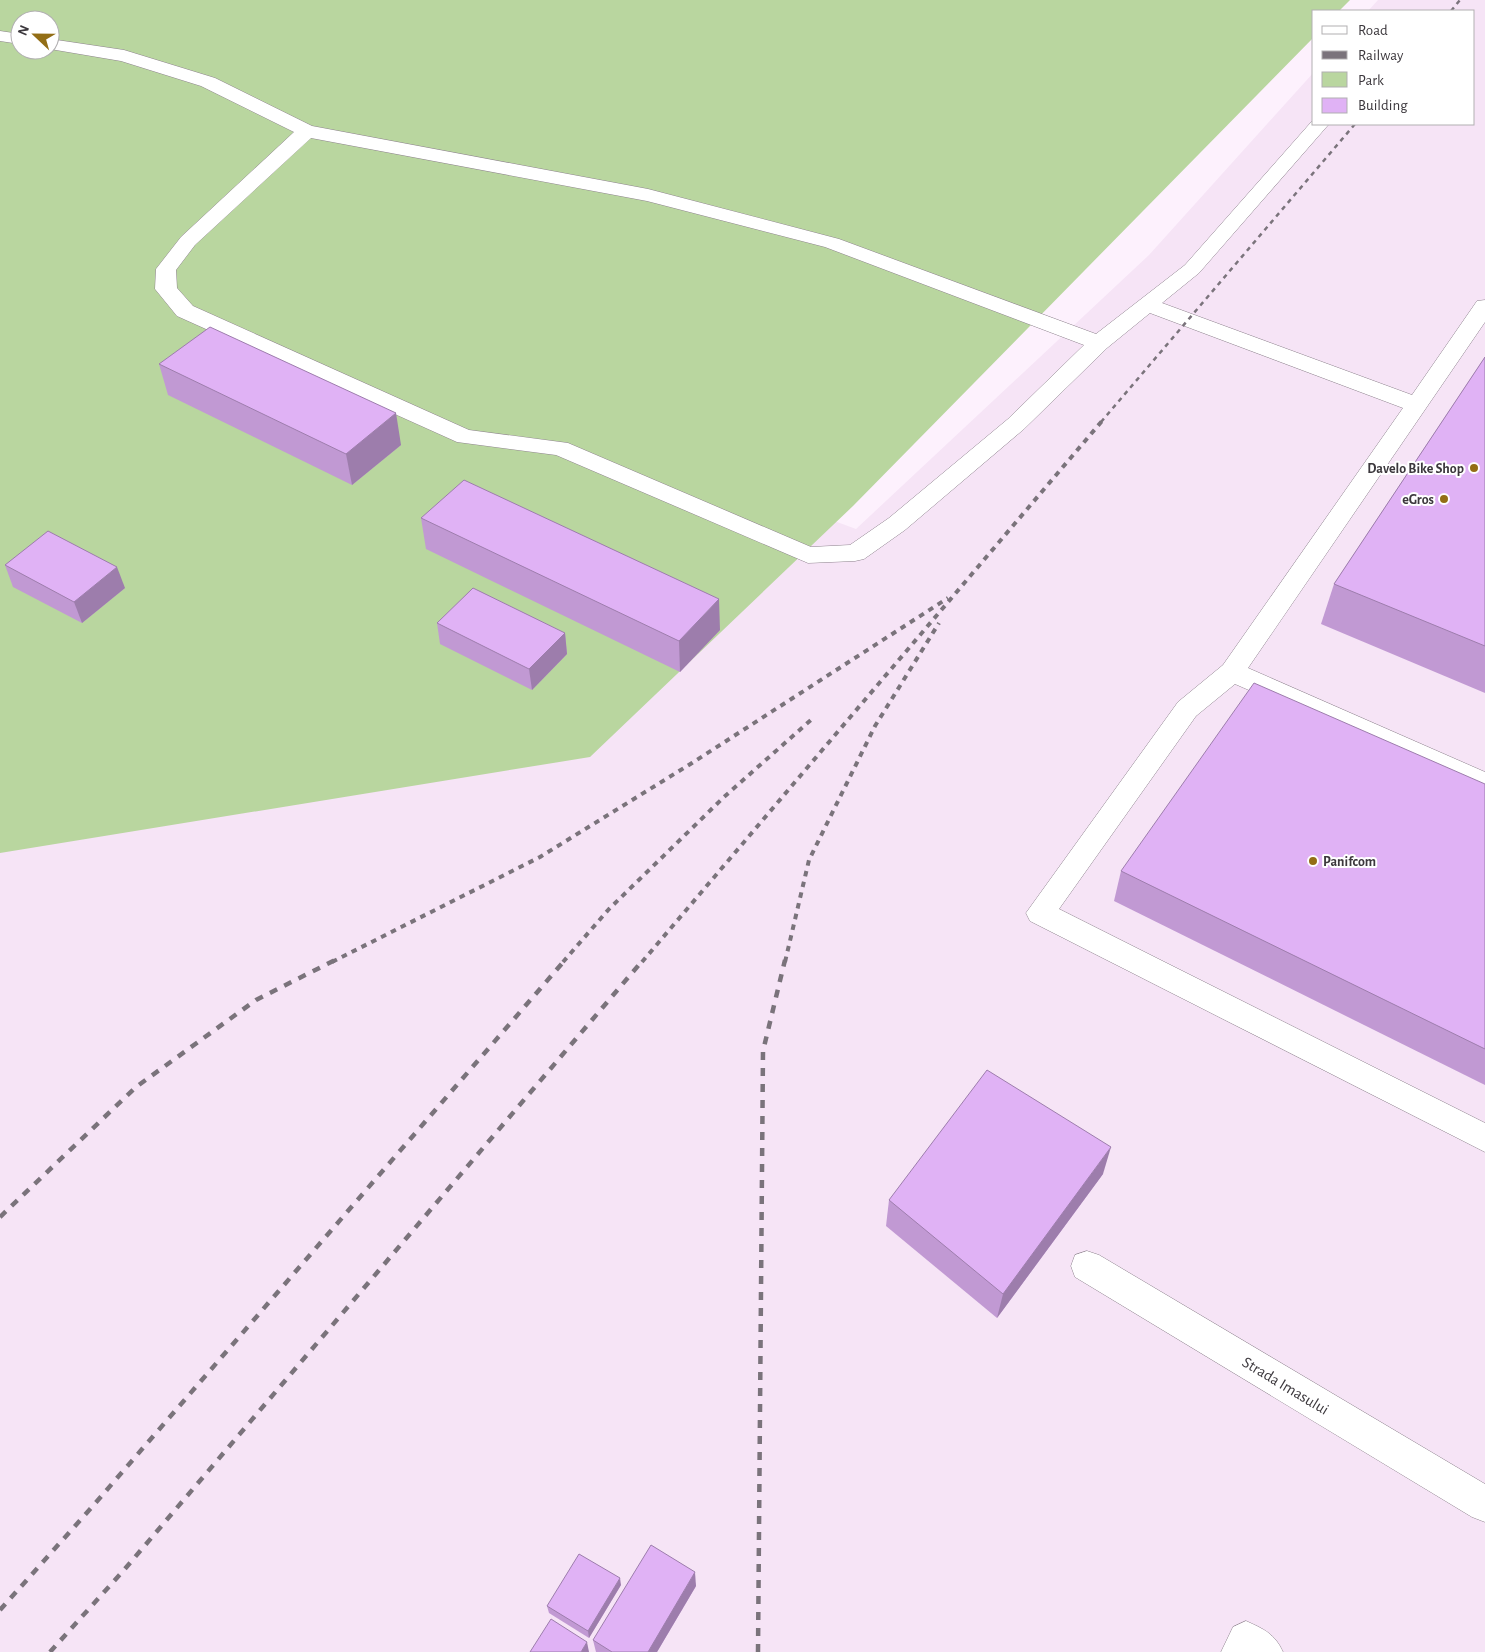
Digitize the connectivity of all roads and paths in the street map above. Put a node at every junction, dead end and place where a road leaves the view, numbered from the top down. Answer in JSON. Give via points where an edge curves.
{"nodes":[{"id":1,"x":60,"y":46,"type":"edge"},
{"id":2,"x":1319,"y":125,"type":"edge"},
{"id":3,"x":307,"y":130,"type":"junction"},
{"id":4,"x":1147,"y":304,"type":"junction"},
{"id":5,"x":1485,"y":306,"type":"edge"},
{"id":6,"x":1100,"y":343,"type":"junction"},
{"id":7,"x":1418,"y":405,"type":"junction"},
{"id":8,"x":1232,"y":672,"type":"junction"},
{"id":9,"x":1485,"y":783,"type":"edge"},
{"id":10,"x":1485,"y":1138,"type":"edge"},
{"id":11,"x":1087,"y":1266,"type":"dead end"},
{"id":12,"x":1485,"y":1504,"type":"edge"},
{"id":13,"x":1240,"y":1652,"type":"edge"},
{"id":14,"x":1264,"y":1652,"type":"edge"}],
"edges":[{"from":1,"to":3,"type":"lane","via":[[124,56],[208,82]]},
{"from":2,"to":4,"type":"lane","via":[[1192,270]]},
{"from":3,"to":6,"type":"lane","via":[[648,195],[832,243]]},
{"from":3,"to":6,"type":"lane","via":[[188,241],[166,269],[166,289],[185,311],[464,438],[560,448],[808,555],[855,553],[897,524],[1016,424]]},
{"from":4,"to":6,"type":"lane"},
{"from":4,"to":7,"type":"lane"},
{"from":5,"to":7,"type":"lane"},
{"from":7,"to":8,"type":"lane"},
{"from":8,"to":9,"type":"lane"},
{"from":8,"to":10,"type":"lane","via":[[1187,709],[1040,913]]},
{"from":11,"to":12,"type":"lane","name":"Strada Imasului"},
{"from":13,"to":14,"type":"lane","via":[[1246,1640]]}]}
